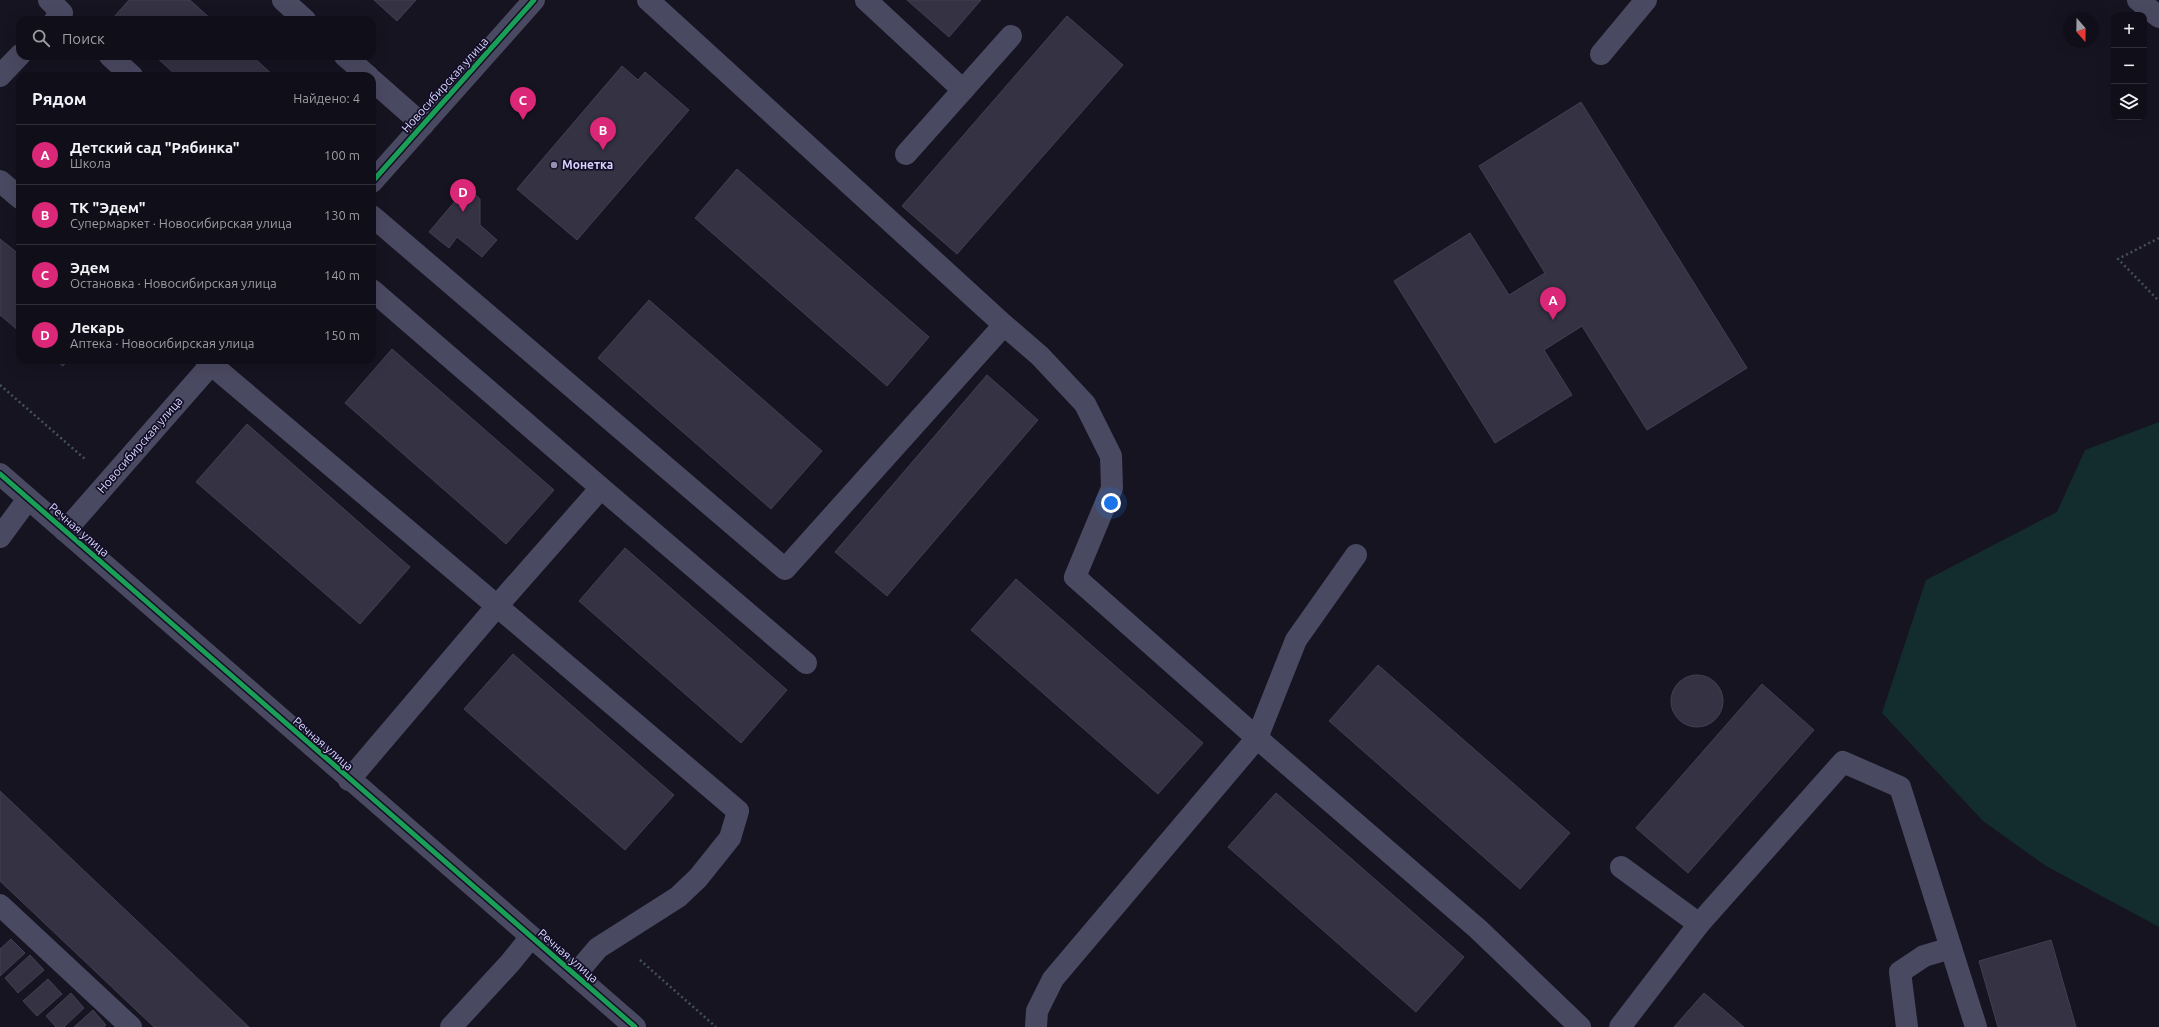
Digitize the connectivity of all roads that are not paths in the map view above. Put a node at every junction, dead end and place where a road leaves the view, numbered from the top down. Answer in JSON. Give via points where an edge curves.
{"nodes":[{"id":1,"x":282,"y":0,"type":"edge"},
{"id":2,"x":648,"y":0,"type":"edge"},
{"id":3,"x":866,"y":0,"type":"edge"},
{"id":4,"x":1646,"y":0,"type":"edge"},
{"id":5,"x":2138,"y":0,"type":"edge"},
{"id":6,"x":530,"y":1,"type":"edge"},
{"id":7,"x":300,"y":16,"type":"edge"},
{"id":8,"x":2159,"y":17,"type":"edge"},
{"id":9,"x":1011,"y":36,"type":"dead end"},
{"id":10,"x":1601,"y":54,"type":"dead end"},
{"id":11,"x":16,"y":59,"type":"edge"},
{"id":12,"x":114,"y":60,"type":"edge"},
{"id":13,"x":350,"y":60,"type":"edge"},
{"id":14,"x":128,"y":72,"type":"edge"},
{"id":15,"x":363,"y":72,"type":"edge"},
{"id":16,"x":0,"y":76,"type":"edge"},
{"id":17,"x":376,"y":84,"type":"edge"},
{"id":18,"x":964,"y":90,"type":"junction"},
{"id":19,"x":423,"y":125,"type":"junction"},
{"id":20,"x":906,"y":154,"type":"dead end"},
{"id":21,"x":376,"y":178,"type":"edge"},
{"id":22,"x":0,"y":181,"type":"edge"},
{"id":23,"x":16,"y":195,"type":"edge"},
{"id":24,"x":376,"y":219,"type":"edge"},
{"id":25,"x":376,"y":293,"type":"edge"},
{"id":26,"x":1004,"y":324,"type":"junction"},
{"id":27,"x":209,"y":364,"type":"edge"},
{"id":28,"x":213,"y":364,"type":"edge"},
{"id":29,"x":0,"y":474,"type":"edge"},
{"id":30,"x":601,"y":488,"type":"junction"},
{"id":31,"x":28,"y":499,"type":"junction"},
{"id":32,"x":65,"y":531,"type":"junction"},
{"id":33,"x":0,"y":537,"type":"edge"},
{"id":34,"x":1356,"y":555,"type":"dead end"},
{"id":35,"x":497,"y":606,"type":"junction"},
{"id":36,"x":806,"y":664,"type":"dead end"},
{"id":37,"x":1257,"y":738,"type":"junction"},
{"id":38,"x":349,"y":780,"type":"junction"},
{"id":39,"x":1620,"y":867,"type":"dead end"},
{"id":40,"x":0,"y":905,"type":"edge"},
{"id":41,"x":1699,"y":924,"type":"junction"},
{"id":42,"x":531,"y":937,"type":"junction"},
{"id":43,"x":1951,"y":948,"type":"junction"},
{"id":44,"x":575,"y":975,"type":"junction"},
{"id":45,"x":131,"y":1027,"type":"edge"},
{"id":46,"x":451,"y":1027,"type":"edge"},
{"id":47,"x":635,"y":1027,"type":"edge"},
{"id":48,"x":1036,"y":1027,"type":"edge"},
{"id":49,"x":1580,"y":1027,"type":"edge"},
{"id":50,"x":1620,"y":1027,"type":"edge"},
{"id":51,"x":1907,"y":1027,"type":"edge"},
{"id":52,"x":1976,"y":1027,"type":"edge"}],
"edges":[{"from":1,"to":7,"type":"street"},
{"from":2,"to":26,"type":"street"},
{"from":3,"to":18,"type":"street"},
{"from":4,"to":10,"type":"street"},
{"from":5,"to":8,"type":"street"},
{"from":6,"to":19,"type":"street","name":"Новосибирская улица"},
{"from":9,"to":18,"type":"street"},
{"from":11,"to":16,"type":"street"},
{"from":12,"to":14,"type":"street"},
{"from":13,"to":15,"type":"street"},
{"from":17,"to":19,"type":"street"},
{"from":18,"to":20,"type":"street"},
{"from":19,"to":21,"type":"street","name":"Новосибирская улица"},
{"from":22,"to":23,"type":"street"},
{"from":24,"to":26,"type":"street","via":[[785,569]]},
{"from":25,"to":30,"type":"street"},
{"from":26,"to":37,"type":"street","via":[[1040,356],[1085,404],[1111,456],[1112,488],[1075,577]]},
{"from":27,"to":32,"type":"street","name":"Новосибирская улица"},
{"from":28,"to":35,"type":"street"},
{"from":29,"to":31,"type":"street","name":"Речная улица"},
{"from":30,"to":35,"type":"street"},
{"from":30,"to":36,"type":"street"},
{"from":31,"to":32,"type":"street","name":"Речная улица"},
{"from":31,"to":33,"type":"street"},
{"from":32,"to":38,"type":"street","name":"Речная улица"},
{"from":34,"to":37,"type":"street","via":[[1296,640]]},
{"from":35,"to":38,"type":"street"},
{"from":35,"to":44,"type":"street","via":[[738,811],[730,838],[698,878],[678,897],[598,948]]},
{"from":37,"to":48,"type":"street","via":[[1053,979],[1037,1011]]},
{"from":37,"to":49,"type":"street","via":[[1478,929]]},
{"from":38,"to":42,"type":"street","name":"Речная улица"},
{"from":39,"to":41,"type":"street"},
{"from":40,"to":45,"type":"street"},
{"from":41,"to":43,"type":"street","via":[[1843,762],[1900,787]]},
{"from":41,"to":50,"type":"street"},
{"from":42,"to":44,"type":"street","name":"Речная улица"},
{"from":42,"to":46,"type":"street"},
{"from":43,"to":51,"type":"street","via":[[1924,956],[1900,972]]},
{"from":43,"to":52,"type":"street"},
{"from":44,"to":47,"type":"street","name":"Речная улица"}]}
